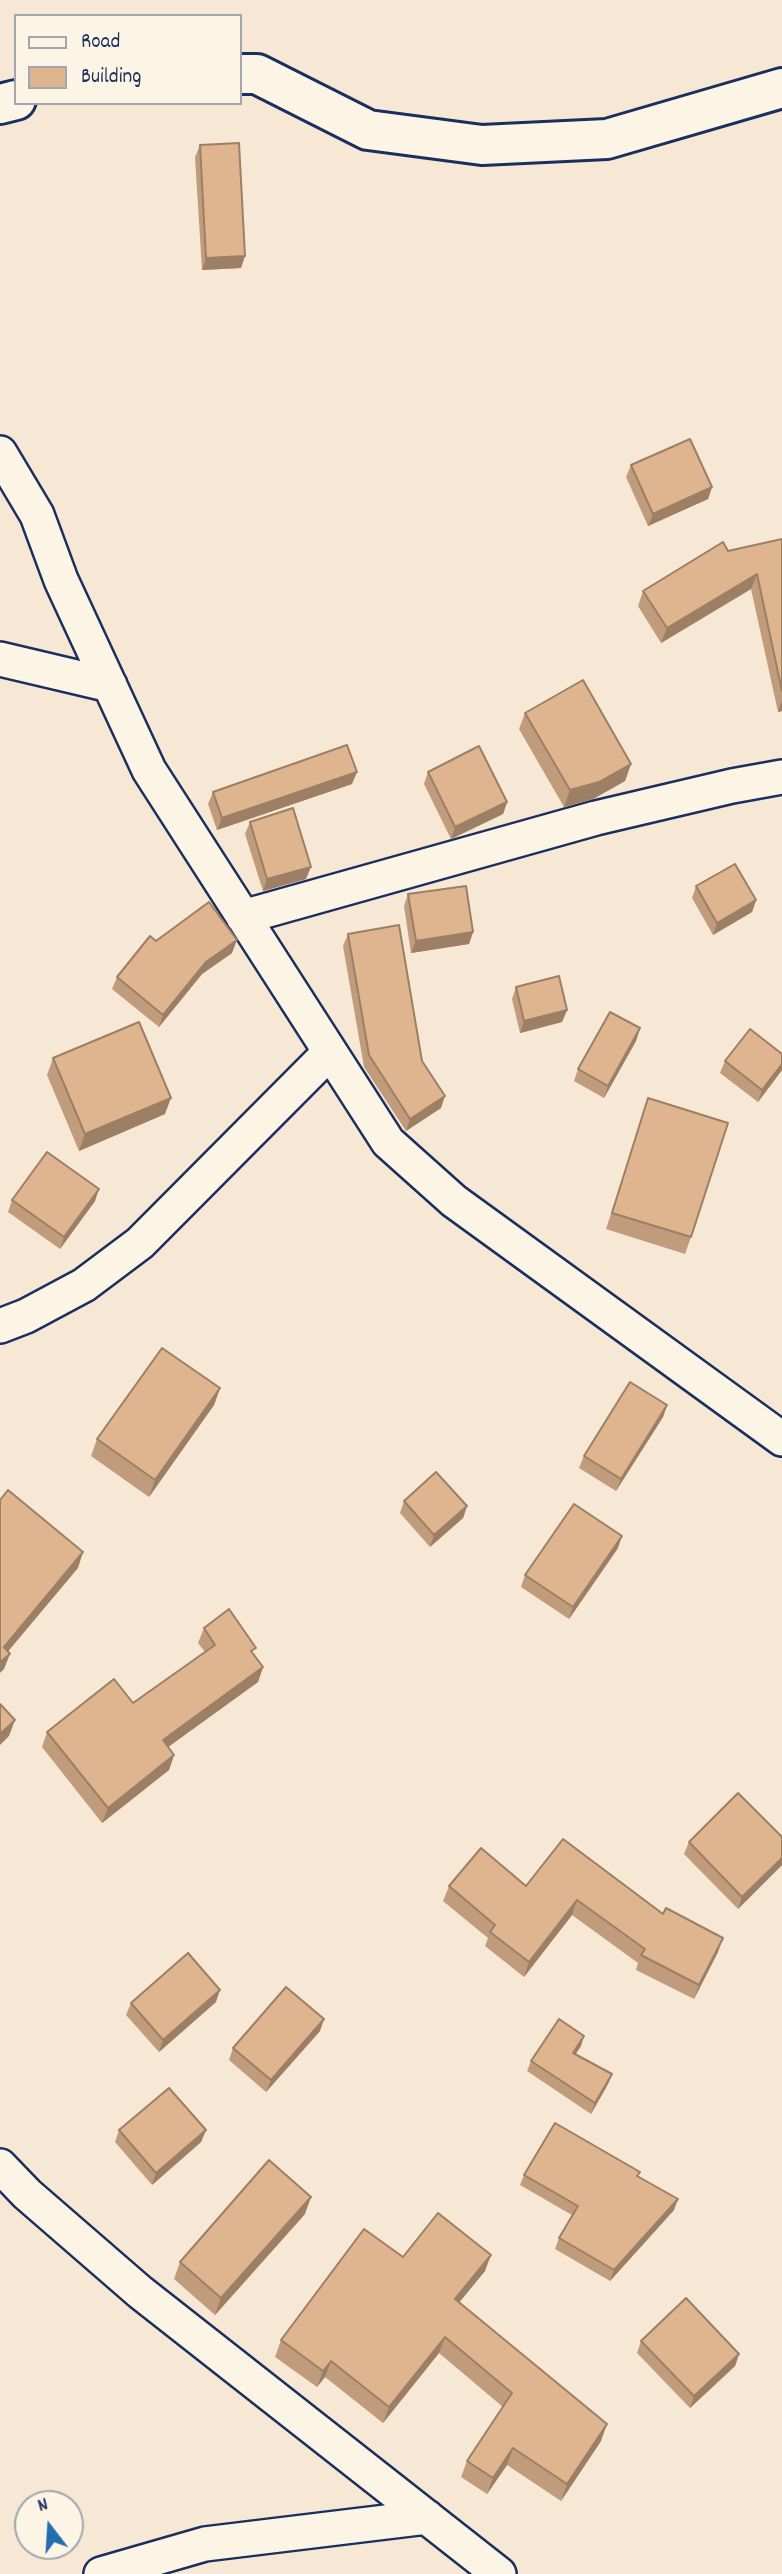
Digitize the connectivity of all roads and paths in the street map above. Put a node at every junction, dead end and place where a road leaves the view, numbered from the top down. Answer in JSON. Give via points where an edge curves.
{"nodes":[{"id":1,"x":242,"y":74,"type":"edge"},
{"id":2,"x":782,"y":88,"type":"edge"},
{"id":3,"x":0,"y":453,"type":"edge"},
{"id":4,"x":0,"y":659,"type":"edge"},
{"id":5,"x":110,"y":685,"type":"junction"},
{"id":6,"x":782,"y":777,"type":"edge"},
{"id":7,"x":243,"y":917,"type":"junction"},
{"id":8,"x":329,"y":1053,"type":"junction"},
{"id":9,"x":0,"y":1326,"type":"edge"},
{"id":10,"x":782,"y":1439,"type":"edge"},
{"id":11,"x":0,"y":2166,"type":"edge"},
{"id":12,"x":427,"y":2517,"type":"junction"},
{"id":13,"x":101,"y":2574,"type":"edge"},
{"id":14,"x":499,"y":2574,"type":"edge"}],
"edges":[{"from":1,"to":2,"type":"street","via":[[257,74],[368,130],[482,145],[607,139]]},
{"from":3,"to":5,"type":"street","via":[[37,515],[61,580]]},
{"from":4,"to":5,"type":"street"},
{"from":5,"to":7,"type":"street","via":[[149,770]]},
{"from":6,"to":7,"type":"street","via":[[596,818]]},
{"from":7,"to":8,"type":"street"},
{"from":8,"to":9,"type":"street","via":[[140,1243],[84,1285]]},
{"from":8,"to":10,"type":"street","via":[[388,1142],[454,1201]]},
{"from":11,"to":12,"type":"street","via":[[140,2292]]},
{"from":12,"to":13,"type":"street","via":[[205,2544]]},
{"from":12,"to":14,"type":"street"}]}
